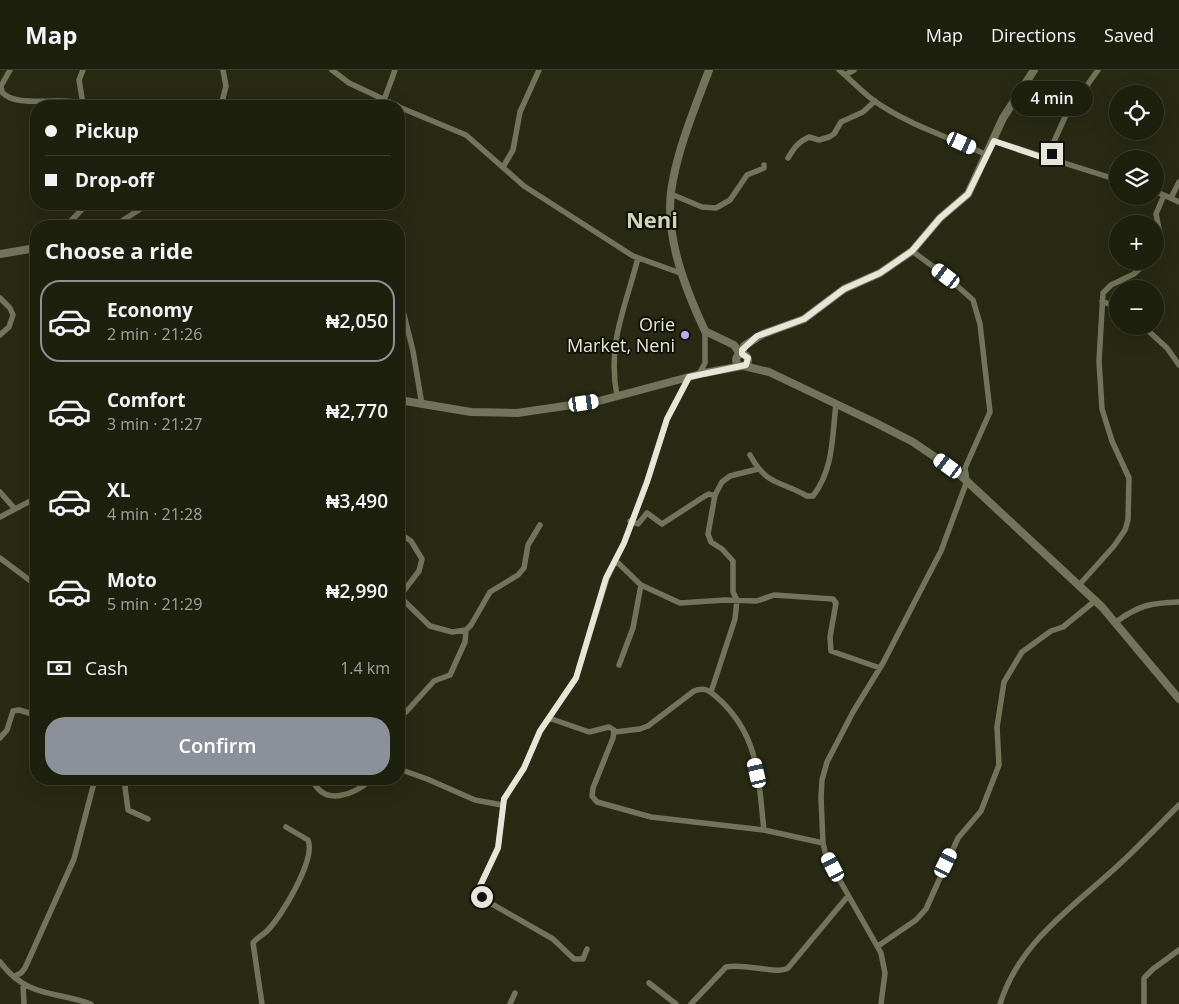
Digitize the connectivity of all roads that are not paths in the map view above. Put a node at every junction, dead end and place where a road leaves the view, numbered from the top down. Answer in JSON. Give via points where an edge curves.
{"nodes":[{"id":1,"x":10,"y":70,"type":"edge"},
{"id":2,"x":83,"y":70,"type":"edge"},
{"id":3,"x":222,"y":70,"type":"edge"},
{"id":4,"x":332,"y":70,"type":"edge"},
{"id":5,"x":395,"y":70,"type":"edge"},
{"id":6,"x":539,"y":70,"type":"edge"},
{"id":7,"x":709,"y":70,"type":"edge"},
{"id":8,"x":839,"y":70,"type":"edge"},
{"id":9,"x":854,"y":70,"type":"edge"},
{"id":10,"x":1034,"y":70,"type":"edge"},
{"id":11,"x":1098,"y":70,"type":"edge"},
{"id":12,"x":845,"y":75,"type":"junction"},
{"id":13,"x":30,"y":100,"type":"edge"},
{"id":14,"x":84,"y":100,"type":"edge"},
{"id":15,"x":222,"y":100,"type":"edge"},
{"id":16,"x":384,"y":100,"type":"joint"},
{"id":17,"x":875,"y":101,"type":"junction"},
{"id":18,"x":405,"y":109,"type":"edge"},
{"id":19,"x":994,"y":141,"type":"junction"},
{"id":20,"x":1051,"y":148,"type":"junction"},
{"id":21,"x":987,"y":155,"type":"junction"},
{"id":22,"x":1041,"y":157,"type":"junction"},
{"id":23,"x":788,"y":158,"type":"dead end"},
{"id":24,"x":1055,"y":161,"type":"junction"},
{"id":25,"x":764,"y":165,"type":"dead end"},
{"id":26,"x":503,"y":167,"type":"junction"},
{"id":27,"x":1109,"y":177,"type":"edge"},
{"id":28,"x":1179,"y":182,"type":"edge"},
{"id":29,"x":671,"y":194,"type":"junction"},
{"id":30,"x":1164,"y":194,"type":"edge"},
{"id":31,"x":1168,"y":196,"type":"junction"},
{"id":32,"x":1179,"y":202,"type":"edge"},
{"id":33,"x":81,"y":210,"type":"edge"},
{"id":34,"x":139,"y":210,"type":"edge"},
{"id":35,"x":1156,"y":215,"type":"edge"},
{"id":36,"x":72,"y":220,"type":"edge"},
{"id":37,"x":123,"y":220,"type":"edge"},
{"id":38,"x":30,"y":249,"type":"edge"},
{"id":39,"x":912,"y":251,"type":"junction"},
{"id":40,"x":0,"y":254,"type":"edge"},
{"id":41,"x":638,"y":258,"type":"junction"},
{"id":42,"x":1138,"y":270,"type":"edge"},
{"id":43,"x":683,"y":274,"type":"junction"},
{"id":44,"x":0,"y":298,"type":"edge"},
{"id":45,"x":1102,"y":301,"type":"junction"},
{"id":46,"x":1109,"y":304,"type":"edge"},
{"id":47,"x":405,"y":319,"type":"edge"},
{"id":48,"x":705,"y":331,"type":"junction"},
{"id":49,"x":0,"y":335,"type":"edge"},
{"id":50,"x":1153,"y":335,"type":"edge"},
{"id":51,"x":742,"y":356,"type":"junction"},
{"id":52,"x":1179,"y":365,"type":"edge"},
{"id":53,"x":743,"y":366,"type":"junction"},
{"id":54,"x":726,"y":368,"type":"junction"},
{"id":55,"x":769,"y":372,"type":"junction"},
{"id":56,"x":699,"y":374,"type":"junction"},
{"id":57,"x":689,"y":377,"type":"junction"},
{"id":58,"x":617,"y":396,"type":"junction"},
{"id":59,"x":405,"y":401,"type":"edge"},
{"id":60,"x":836,"y":404,"type":"junction"},
{"id":61,"x":422,"y":405,"type":"junction"},
{"id":62,"x":750,"y":455,"type":"dead end"},
{"id":63,"x":758,"y":469,"type":"junction"},
{"id":64,"x":967,"y":481,"type":"junction"},
{"id":65,"x":0,"y":492,"type":"edge"},
{"id":66,"x":715,"y":496,"type":"junction"},
{"id":67,"x":30,"y":501,"type":"edge"},
{"id":68,"x":15,"y":509,"type":"junction"},
{"id":69,"x":0,"y":517,"type":"edge"},
{"id":70,"x":630,"y":521,"type":"junction"},
{"id":71,"x":540,"y":525,"type":"dead end"},
{"id":72,"x":405,"y":537,"type":"edge"},
{"id":73,"x":0,"y":558,"type":"edge"},
{"id":74,"x":616,"y":561,"type":"junction"},
{"id":75,"x":30,"y":580,"type":"edge"},
{"id":76,"x":1080,"y":584,"type":"junction"},
{"id":77,"x":641,"y":585,"type":"junction"},
{"id":78,"x":405,"y":588,"type":"edge"},
{"id":79,"x":737,"y":600,"type":"junction"},
{"id":80,"x":1096,"y":600,"type":"junction"},
{"id":81,"x":405,"y":602,"type":"edge"},
{"id":82,"x":1179,"y":602,"type":"edge"},
{"id":83,"x":1116,"y":622,"type":"junction"},
{"id":84,"x":466,"y":630,"type":"junction"},
{"id":85,"x":619,"y":665,"type":"dead end"},
{"id":86,"x":880,"y":668,"type":"junction"},
{"id":87,"x":711,"y":692,"type":"junction"},
{"id":88,"x":1179,"y":699,"type":"edge"},
{"id":89,"x":405,"y":712,"type":"edge"},
{"id":90,"x":30,"y":713,"type":"edge"},
{"id":91,"x":549,"y":718,"type":"junction"},
{"id":92,"x":615,"y":732,"type":"junction"},
{"id":93,"x":0,"y":738,"type":"edge"},
{"id":94,"x":405,"y":771,"type":"edge"},
{"id":95,"x":93,"y":785,"type":"edge"},
{"id":96,"x":126,"y":785,"type":"edge"},
{"id":97,"x":315,"y":785,"type":"edge"},
{"id":98,"x":363,"y":785,"type":"edge"},
{"id":99,"x":1179,"y":805,"type":"edge"},
{"id":100,"x":502,"y":806,"type":"junction"},
{"id":101,"x":148,"y":819,"type":"dead end"},
{"id":102,"x":286,"y":826,"type":"dead end"},
{"id":103,"x":764,"y":830,"type":"junction"},
{"id":104,"x":823,"y":844,"type":"junction"},
{"id":105,"x":848,"y":896,"type":"junction"},
{"id":106,"x":878,"y":946,"type":"junction"},
{"id":107,"x":587,"y":949,"type":"dead end"},
{"id":108,"x":1179,"y":950,"type":"edge"},
{"id":109,"x":0,"y":962,"type":"edge"},
{"id":110,"x":15,"y":976,"type":"junction"},
{"id":111,"x":649,"y":982,"type":"dead end"},
{"id":112,"x":24,"y":984,"type":"junction"},
{"id":113,"x":515,"y":993,"type":"dead end"},
{"id":114,"x":24,"y":1004,"type":"edge"},
{"id":115,"x":91,"y":1004,"type":"edge"},
{"id":116,"x":262,"y":1004,"type":"edge"},
{"id":117,"x":510,"y":1004,"type":"edge"},
{"id":118,"x":676,"y":1004,"type":"edge"},
{"id":119,"x":691,"y":1004,"type":"edge"},
{"id":120,"x":881,"y":1004,"type":"edge"},
{"id":121,"x":1000,"y":1004,"type":"edge"},
{"id":122,"x":1144,"y":1004,"type":"edge"}],
"edges":[{"from":1,"to":13,"type":"street","via":[[1,86],[2,92],[6,96]]},
{"from":2,"to":14,"type":"street","via":[[79,80]]},
{"from":3,"to":15,"type":"street","via":[[226,86]]},
{"from":4,"to":16,"type":"street"},
{"from":5,"to":16,"type":"street"},
{"from":6,"to":26,"type":"street","via":[[520,112],[513,150]]},
{"from":7,"to":29,"type":"main road","via":[[680,153]]},
{"from":8,"to":12,"type":"street"},
{"from":9,"to":12,"type":"street"},
{"from":10,"to":19,"type":"main road","via":[[1003,118]]},
{"from":11,"to":20,"type":"street","via":[[1066,115]]},
{"from":12,"to":17,"type":"street"},
{"from":17,"to":21,"type":"street","via":[[920,127]]},
{"from":17,"to":23,"type":"street","via":[[863,112],[841,122],[829,137],[819,140],[809,136],[804,139]]},
{"from":18,"to":26,"type":"street","via":[[466,135]]},
{"from":19,"to":21,"type":"main road"},
{"from":19,"to":22,"type":"street"},
{"from":20,"to":22,"type":"street"},
{"from":20,"to":24,"type":"street"},
{"from":21,"to":39,"type":"main road","via":[[968,194],[940,218]]},
{"from":22,"to":24,"type":"street"},
{"from":24,"to":27,"type":"street"},
{"from":25,"to":29,"type":"street","via":[[764,168],[747,175],[730,200],[716,208],[702,207]]},
{"from":26,"to":41,"type":"street","via":[[524,186]]},
{"from":28,"to":31,"type":"street"},
{"from":29,"to":43,"type":"main road","via":[[673,234]]},
{"from":30,"to":31,"type":"street"},
{"from":31,"to":32,"type":"street"},
{"from":31,"to":35,"type":"street"},
{"from":33,"to":36,"type":"street"},
{"from":34,"to":37,"type":"street"},
{"from":38,"to":40,"type":"main road"},
{"from":39,"to":51,"type":"main road","via":[[880,273],[844,289],[804,319],[757,336],[744,346]]},
{"from":39,"to":64,"type":"street","via":[[968,295],[977,309],[990,412],[965,468]]},
{"from":41,"to":43,"type":"street"},
{"from":41,"to":58,"type":"street","via":[[613,348]]},
{"from":42,"to":45,"type":"street","via":[[1106,288]]},
{"from":43,"to":48,"type":"main road"},
{"from":44,"to":49,"type":"street","via":[[13,315],[12,322]]},
{"from":45,"to":46,"type":"street"},
{"from":45,"to":76,"type":"street","via":[[1099,361],[1102,409],[1129,478],[1128,520],[1114,546]]},
{"from":47,"to":61,"type":"street"},
{"from":48,"to":51,"type":"main road","via":[[734,345]]},
{"from":48,"to":56,"type":"street","via":[[705,363]]},
{"from":50,"to":52,"type":"street"},
{"from":51,"to":53,"type":"main road","via":[[737,362]]},
{"from":51,"to":54,"type":"main road"},
{"from":51,"to":55,"type":"main road"},
{"from":53,"to":54,"type":"main road"},
{"from":53,"to":55,"type":"main road"},
{"from":54,"to":56,"type":"main road"},
{"from":55,"to":60,"type":"main road"},
{"from":56,"to":57,"type":"main road"},
{"from":57,"to":58,"type":"main road"},
{"from":57,"to":70,"type":"street","via":[[667,419],[647,482]]},
{"from":58,"to":61,"type":"main road","via":[[495,414]]},
{"from":59,"to":61,"type":"main road"},
{"from":60,"to":63,"type":"street","via":[[832,456],[824,479],[813,496],[771,481]]},
{"from":60,"to":64,"type":"main road","via":[[913,442]]},
{"from":62,"to":63,"type":"street"},
{"from":63,"to":66,"type":"street","via":[[730,476],[722,482]]},
{"from":64,"to":76,"type":"main road"},
{"from":64,"to":86,"type":"street","via":[[941,552]]},
{"from":65,"to":68,"type":"street"},
{"from":66,"to":70,"type":"street","via":[[705,496],[662,524],[648,513],[638,524]]},
{"from":66,"to":79,"type":"street","via":[[708,534],[712,542],[733,561]]},
{"from":67,"to":68,"type":"street"},
{"from":68,"to":69,"type":"street"},
{"from":70,"to":74,"type":"street"},
{"from":71,"to":84,"type":"street","via":[[528,545],[524,568],[490,592]]},
{"from":72,"to":78,"type":"street","via":[[422,559],[419,571]]},
{"from":73,"to":75,"type":"street"},
{"from":74,"to":77,"type":"street"},
{"from":74,"to":91,"type":"street","via":[[606,578],[576,678]]},
{"from":76,"to":80,"type":"main road"},
{"from":77,"to":79,"type":"street","via":[[680,603]]},
{"from":77,"to":85,"type":"street","via":[[633,628]]},
{"from":79,"to":86,"type":"street","via":[[757,601],[774,595],[833,599],[836,603],[830,637],[832,651]]},
{"from":79,"to":87,"type":"street","via":[[732,633]]},
{"from":80,"to":83,"type":"main road"},
{"from":80,"to":106,"type":"street","via":[[1064,627],[1051,631],[1019,656],[1004,682],[997,727],[999,765],[981,811],[958,838],[926,909],[916,920]]},
{"from":81,"to":84,"type":"street","via":[[430,626],[452,632]]},
{"from":82,"to":83,"type":"street","via":[[1163,601],[1148,605]]},
{"from":83,"to":88,"type":"main road"},
{"from":84,"to":89,"type":"street","via":[[465,642],[450,675],[434,681]]},
{"from":86,"to":104,"type":"street","via":[[827,762],[822,780]]},
{"from":87,"to":92,"type":"street","via":[[701,688],[648,726]]},
{"from":87,"to":103,"type":"street","via":[[740,721],[751,744]]},
{"from":90,"to":93,"type":"street","via":[[13,711],[7,730]]},
{"from":91,"to":92,"type":"street","via":[[589,732],[609,727]]},
{"from":91,"to":100,"type":"street"},
{"from":92,"to":103,"type":"street","via":[[593,788],[592,796],[597,802],[651,817]]},
{"from":94,"to":100,"type":"street","via":[[475,800]]},
{"from":95,"to":110,"type":"street","via":[[72,865],[25,968]]},
{"from":96,"to":101,"type":"street","via":[[128,810]]},
{"from":97,"to":98,"type":"street","via":[[321,791],[340,797]]},
{"from":99,"to":121,"type":"street","via":[[1038,938],[1020,959]]},
{"from":100,"to":107,"type":"street","via":[[498,848],[480,886],[482,897],[554,939],[574,959],[583,959]]},
{"from":102,"to":116,"type":"street","via":[[308,840],[310,851],[308,862],[275,922],[252,944]]},
{"from":103,"to":104,"type":"street"},
{"from":104,"to":105,"type":"street"},
{"from":105,"to":106,"type":"street"},
{"from":105,"to":119,"type":"street","via":[[788,968],[780,972],[756,966],[726,967]]},
{"from":106,"to":120,"type":"street","via":[[885,972]]},
{"from":108,"to":122,"type":"street","via":[[1144,978]]},
{"from":109,"to":110,"type":"street"},
{"from":110,"to":112,"type":"street"},
{"from":111,"to":118,"type":"street"},
{"from":112,"to":114,"type":"street"},
{"from":112,"to":115,"type":"street","via":[[41,992]]},
{"from":113,"to":117,"type":"street"}]}
